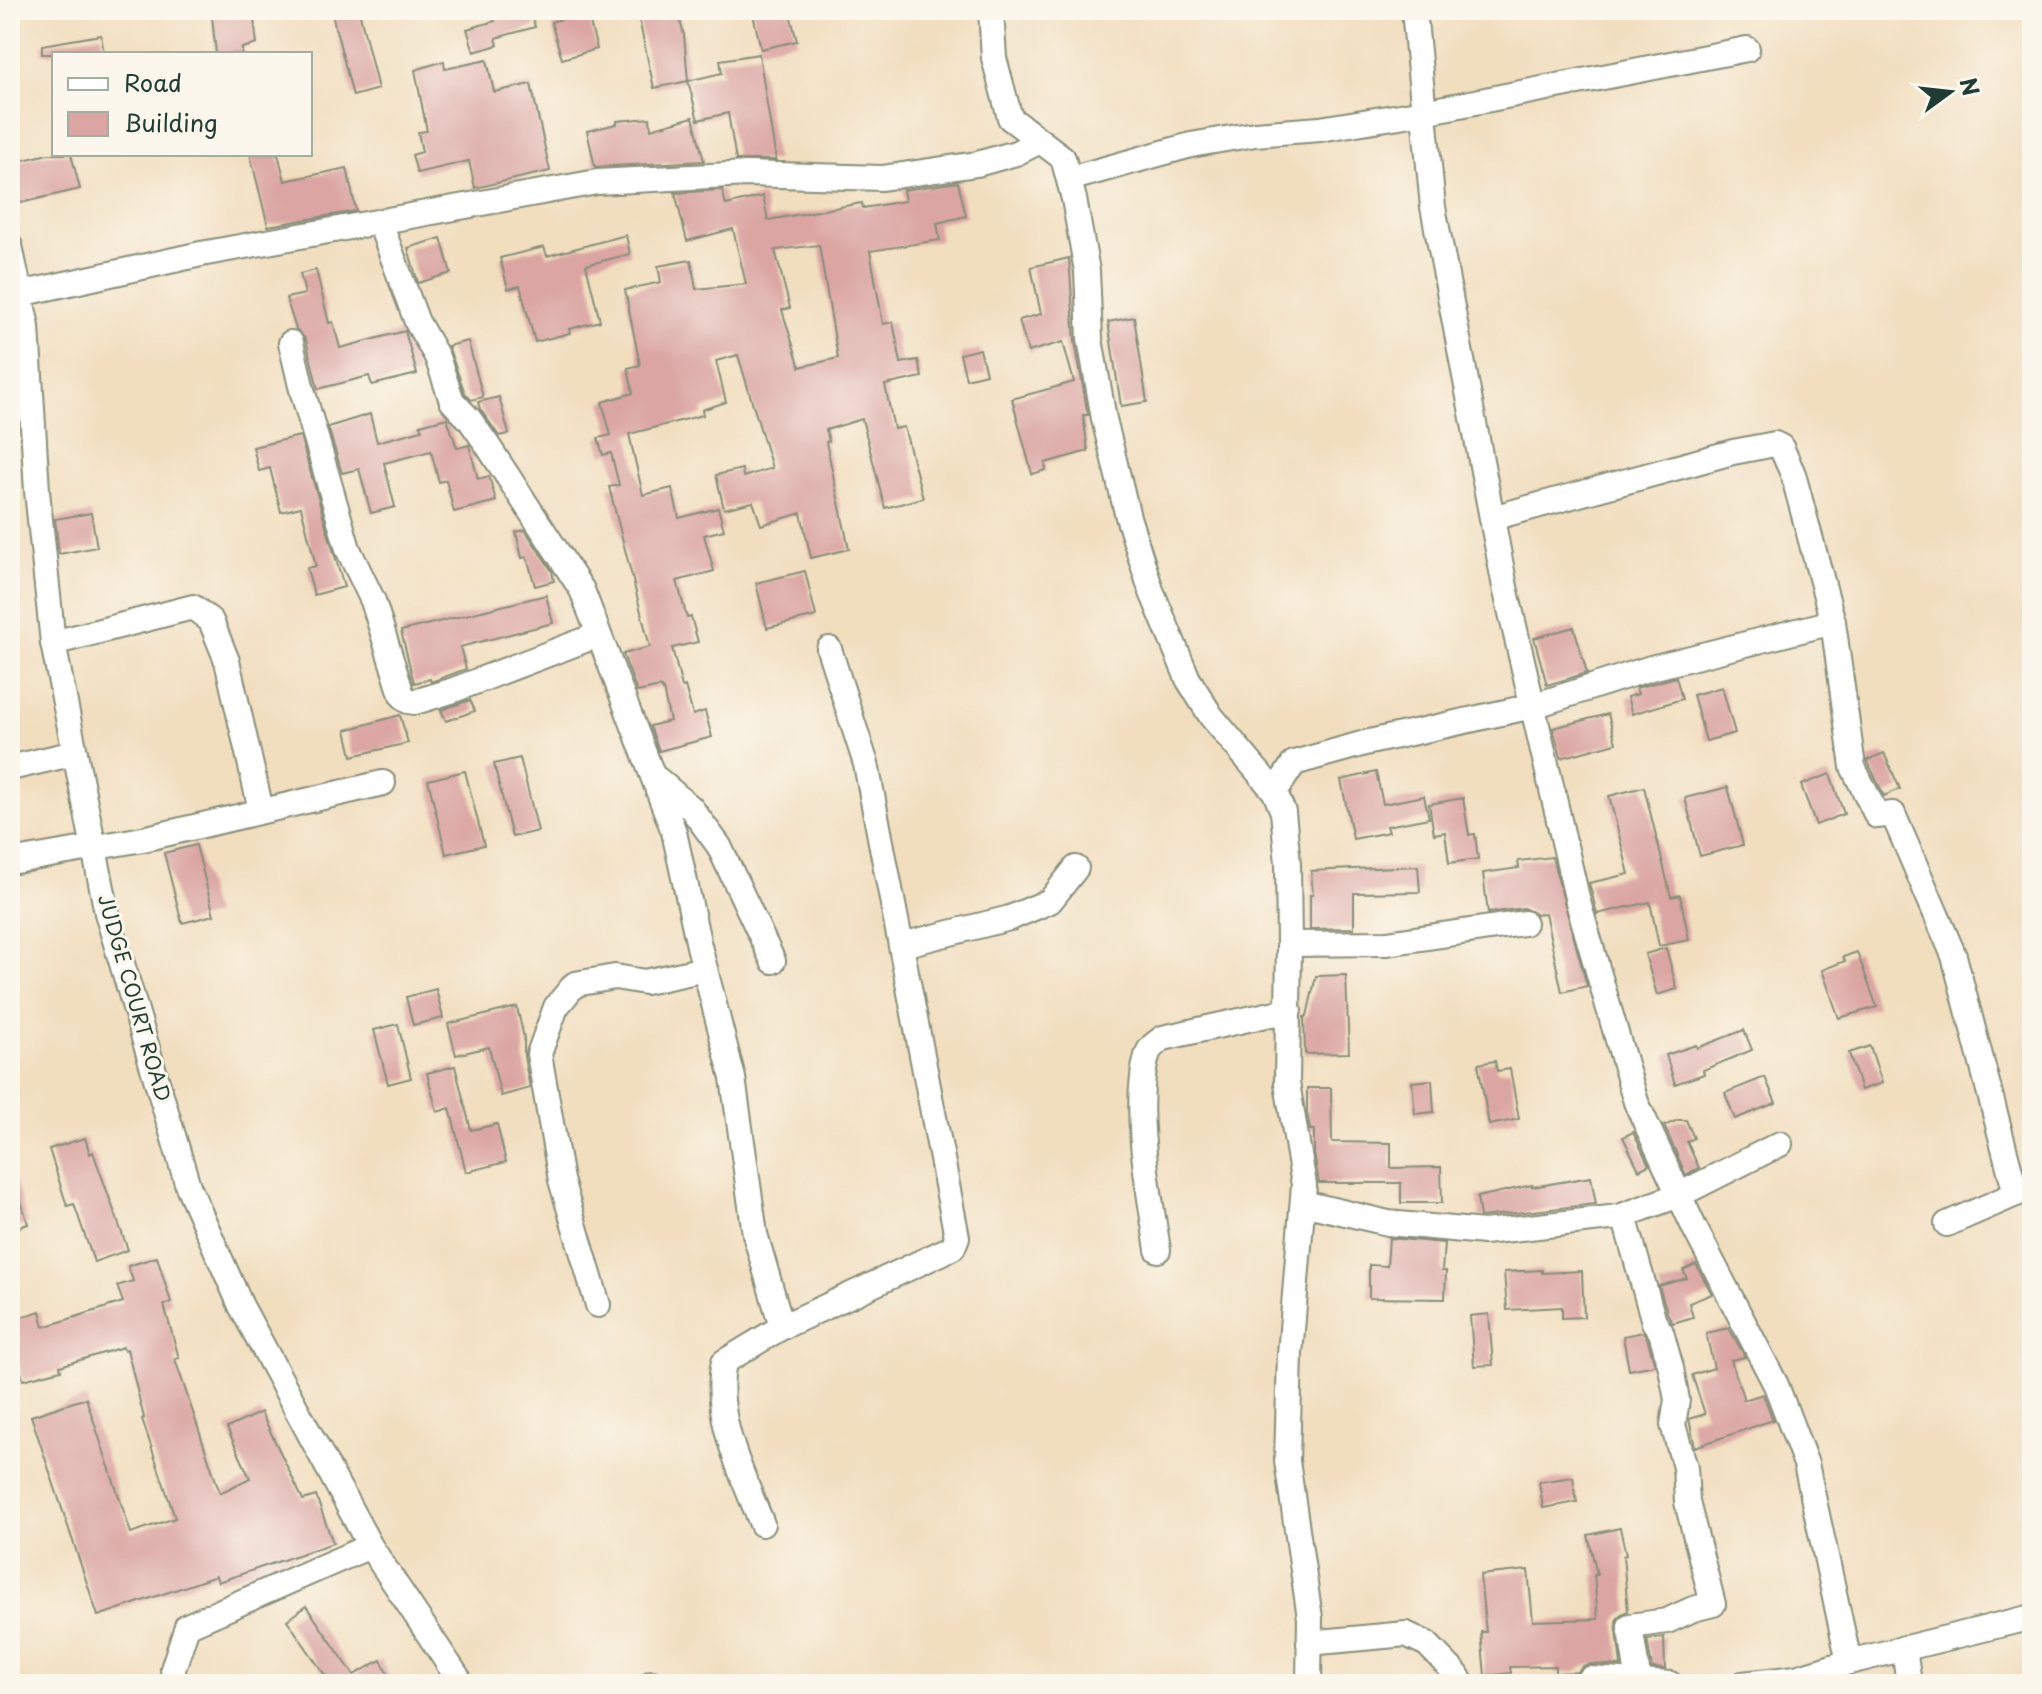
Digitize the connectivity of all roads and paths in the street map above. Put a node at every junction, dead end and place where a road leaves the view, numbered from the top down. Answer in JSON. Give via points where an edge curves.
{"nodes":[{"id":1,"x":991,"y":10,"type":"edge"},
{"id":2,"x":1414,"y":10,"type":"edge"},
{"id":3,"x":1747,"y":49,"type":"dead end"},
{"id":4,"x":1424,"y":112,"type":"junction"},
{"id":5,"x":1040,"y":141,"type":"junction"},
{"id":6,"x":1069,"y":179,"type":"junction"},
{"id":7,"x":380,"y":223,"type":"junction"},
{"id":8,"x":10,"y":246,"type":"edge"},
{"id":9,"x":20,"y":294,"type":"junction"},
{"id":10,"x":291,"y":343,"type":"dead end"},
{"id":11,"x":1492,"y":518,"type":"junction"},
{"id":12,"x":1833,"y":622,"type":"junction"},
{"id":13,"x":598,"y":635,"type":"junction"},
{"id":14,"x":53,"y":643,"type":"junction"},
{"id":15,"x":829,"y":649,"type":"dead end"},
{"id":16,"x":1533,"y":706,"type":"junction"},
{"id":17,"x":75,"y":753,"type":"junction"},
{"id":18,"x":10,"y":768,"type":"edge"},
{"id":19,"x":655,"y":778,"type":"junction"},
{"id":20,"x":383,"y":783,"type":"dead end"},
{"id":21,"x":1275,"y":792,"type":"junction"},
{"id":22,"x":261,"y":810,"type":"junction"},
{"id":23,"x":94,"y":847,"type":"junction"},
{"id":24,"x":10,"y":862,"type":"edge"},
{"id":25,"x":1076,"y":868,"type":"dead end"},
{"id":26,"x":1524,"y":923,"type":"dead end"},
{"id":27,"x":1289,"y":944,"type":"junction"},
{"id":28,"x":902,"y":945,"type":"junction"},
{"id":29,"x":773,"y":961,"type":"dead end"},
{"id":30,"x":705,"y":969,"type":"junction"},
{"id":31,"x":1289,"y":1010,"type":"junction"},
{"id":32,"x":1780,"y":1144,"type":"dead end"},
{"id":33,"x":2024,"y":1191,"type":"edge"},
{"id":34,"x":1679,"y":1195,"type":"junction"},
{"id":35,"x":1303,"y":1203,"type":"junction"},
{"id":36,"x":1624,"y":1216,"type":"junction"},
{"id":37,"x":1947,"y":1224,"type":"dead end"},
{"id":38,"x":1158,"y":1250,"type":"dead end"},
{"id":39,"x":598,"y":1305,"type":"dead end"},
{"id":40,"x":782,"y":1327,"type":"junction"},
{"id":41,"x":762,"y":1524,"type":"dead end"},
{"id":42,"x":370,"y":1546,"type":"junction"},
{"id":43,"x":2032,"y":1617,"type":"edge"},
{"id":44,"x":1309,"y":1643,"type":"junction"},
{"id":45,"x":1904,"y":1648,"type":"junction"},
{"id":46,"x":1849,"y":1662,"type":"junction"},
{"id":47,"x":1459,"y":1680,"type":"edge"},
{"id":48,"x":1639,"y":1683,"type":"edge"},
{"id":49,"x":174,"y":1684,"type":"edge"},
{"id":50,"x":462,"y":1684,"type":"edge"},
{"id":51,"x":1309,"y":1684,"type":"edge"},
{"id":52,"x":1482,"y":1684,"type":"edge"},
{"id":53,"x":1588,"y":1684,"type":"edge"},
{"id":54,"x":1670,"y":1684,"type":"edge"},
{"id":55,"x":1749,"y":1684,"type":"edge"},
{"id":56,"x":1909,"y":1684,"type":"edge"}],
"edges":[{"from":1,"to":5,"type":"street","via":[[994,58],[1010,118]]},
{"from":2,"to":4,"type":"street"},
{"from":3,"to":4,"type":"street"},
{"from":4,"to":6,"type":"street","via":[[1204,143]]},
{"from":4,"to":11,"type":"street","via":[[1433,207]]},
{"from":5,"to":6,"type":"street","via":[[1063,158]]},
{"from":5,"to":7,"type":"street","via":[[977,164],[882,178],[748,174],[597,182]]},
{"from":6,"to":21,"type":"street","via":[[1087,271],[1090,339],[1104,419],[1151,590],[1188,679],[1211,716]]},
{"from":7,"to":9,"type":"street","via":[[201,254]]},
{"from":7,"to":13,"type":"street","via":[[452,401],[486,443],[582,590]]},
{"from":8,"to":9,"type":"street","name":"JUDGE COURT ROAD"},
{"from":9,"to":14,"type":"street","name":"JUDGE COURT ROAD"},
{"from":10,"to":13,"type":"street","via":[[348,549],[373,601],[408,701],[451,691]]},
{"from":11,"to":12,"type":"street","via":[[1775,444],[1793,474]]},
{"from":11,"to":16,"type":"street"},
{"from":12,"to":16,"type":"street","via":[[1651,668]]},
{"from":12,"to":33,"type":"street","via":[[1853,767],[1877,816],[1893,814],[1954,956]]},
{"from":13,"to":19,"type":"street"},
{"from":14,"to":17,"type":"street","name":"JUDGE COURT ROAD"},
{"from":14,"to":22,"type":"street","via":[[193,607],[211,621],[227,661]]},
{"from":15,"to":28,"type":"street","via":[[866,764]]},
{"from":16,"to":21,"type":"street","via":[[1294,763]]},
{"from":16,"to":34,"type":"street","via":[[1578,902],[1636,1102]]},
{"from":17,"to":18,"type":"street"},
{"from":17,"to":23,"type":"street","name":"JUDGE COURT ROAD"},
{"from":19,"to":29,"type":"street","via":[[691,808],[719,846]]},
{"from":19,"to":30,"type":"street","via":[[674,832]]},
{"from":20,"to":22,"type":"street"},
{"from":21,"to":27,"type":"street","via":[[1285,827]]},
{"from":22,"to":23,"type":"street"},
{"from":23,"to":24,"type":"street"},
{"from":23,"to":42,"type":"street","name":"JUDGE COURT ROAD","via":[[107,913],[188,1186],[241,1306]]},
{"from":25,"to":28,"type":"street","via":[[1050,901],[1010,918]]},
{"from":26,"to":27,"type":"street","via":[[1387,943]]},
{"from":27,"to":31,"type":"street"},
{"from":28,"to":40,"type":"street","via":[[957,1237],[953,1247]]},
{"from":30,"to":39,"type":"street","via":[[645,982],[615,977],[575,984],[556,1007],[539,1054],[561,1180]]},
{"from":30,"to":40,"type":"street","via":[[733,1078],[755,1234]]},
{"from":31,"to":35,"type":"street","via":[[1287,1083],[1302,1165]]},
{"from":31,"to":38,"type":"street","via":[[1163,1038],[1151,1046],[1142,1099]]},
{"from":32,"to":34,"type":"street"},
{"from":33,"to":37,"type":"street"},
{"from":34,"to":36,"type":"street"},
{"from":34,"to":46,"type":"street","via":[[1776,1385],[1806,1464]]},
{"from":35,"to":36,"type":"street","via":[[1388,1223],[1484,1232]]},
{"from":35,"to":44,"type":"street","via":[[1286,1435]]},
{"from":36,"to":48,"type":"street","via":[[1671,1368],[1677,1400],[1673,1425],[1713,1604],[1667,1621],[1630,1626]]},
{"from":40,"to":41,"type":"street","via":[[724,1362],[721,1374],[727,1434]]},
{"from":42,"to":49,"type":"street","via":[[187,1626],[173,1669]]},
{"from":42,"to":50,"type":"street","name":"JUDGE COURT ROAD"},
{"from":43,"to":45,"type":"street"},
{"from":44,"to":47,"type":"street","via":[[1406,1634],[1427,1644]]},
{"from":44,"to":51,"type":"street"},
{"from":45,"to":46,"type":"street"},
{"from":45,"to":56,"type":"street"},
{"from":46,"to":55,"type":"street","via":[[1796,1678]]},
{"from":47,"to":52,"type":"street"},
{"from":48,"to":53,"type":"street","via":[[1590,1679]]},
{"from":48,"to":54,"type":"street"}]}
